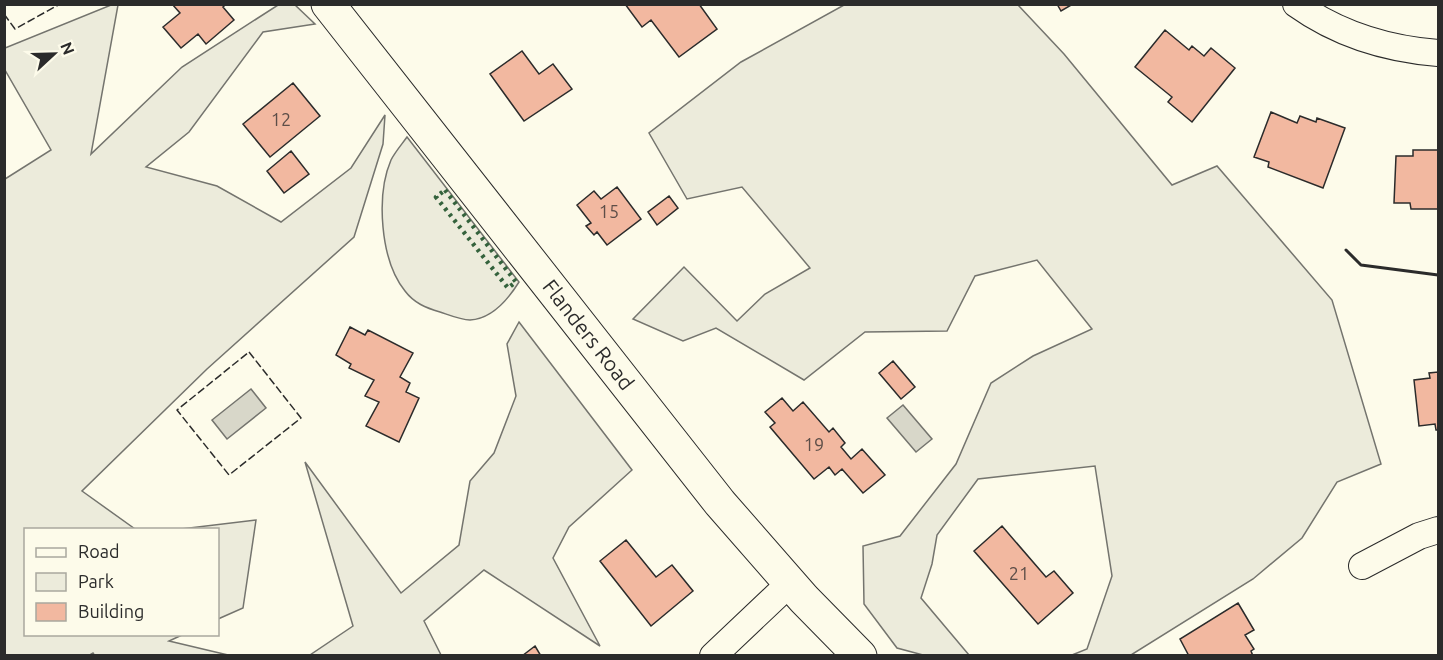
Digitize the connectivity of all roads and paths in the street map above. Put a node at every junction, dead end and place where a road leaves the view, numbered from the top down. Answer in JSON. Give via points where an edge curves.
{"nodes":[{"id":1,"x":328,"y":4,"type":"edge"},
{"id":2,"x":1296,"y":4,"type":"edge"},
{"id":3,"x":1438,"y":53,"type":"edge"},
{"id":4,"x":1438,"y":530,"type":"edge"},
{"id":5,"x":1362,"y":566,"type":"dead end"},
{"id":6,"x":790,"y":583,"type":"junction"},
{"id":7,"x":713,"y":656,"type":"edge"},
{"id":8,"x":860,"y":656,"type":"edge"}],
"edges":[{"from":1,"to":6,"type":"main road","name":"Flanders Road","via":[[683,457]]},
{"from":2,"to":3,"type":"street","via":[[1339,30],[1376,43]]},
{"from":4,"to":5,"type":"street"},
{"from":6,"to":7,"type":"street"},
{"from":6,"to":8,"type":"main road","name":"Flanders Road"}]}
